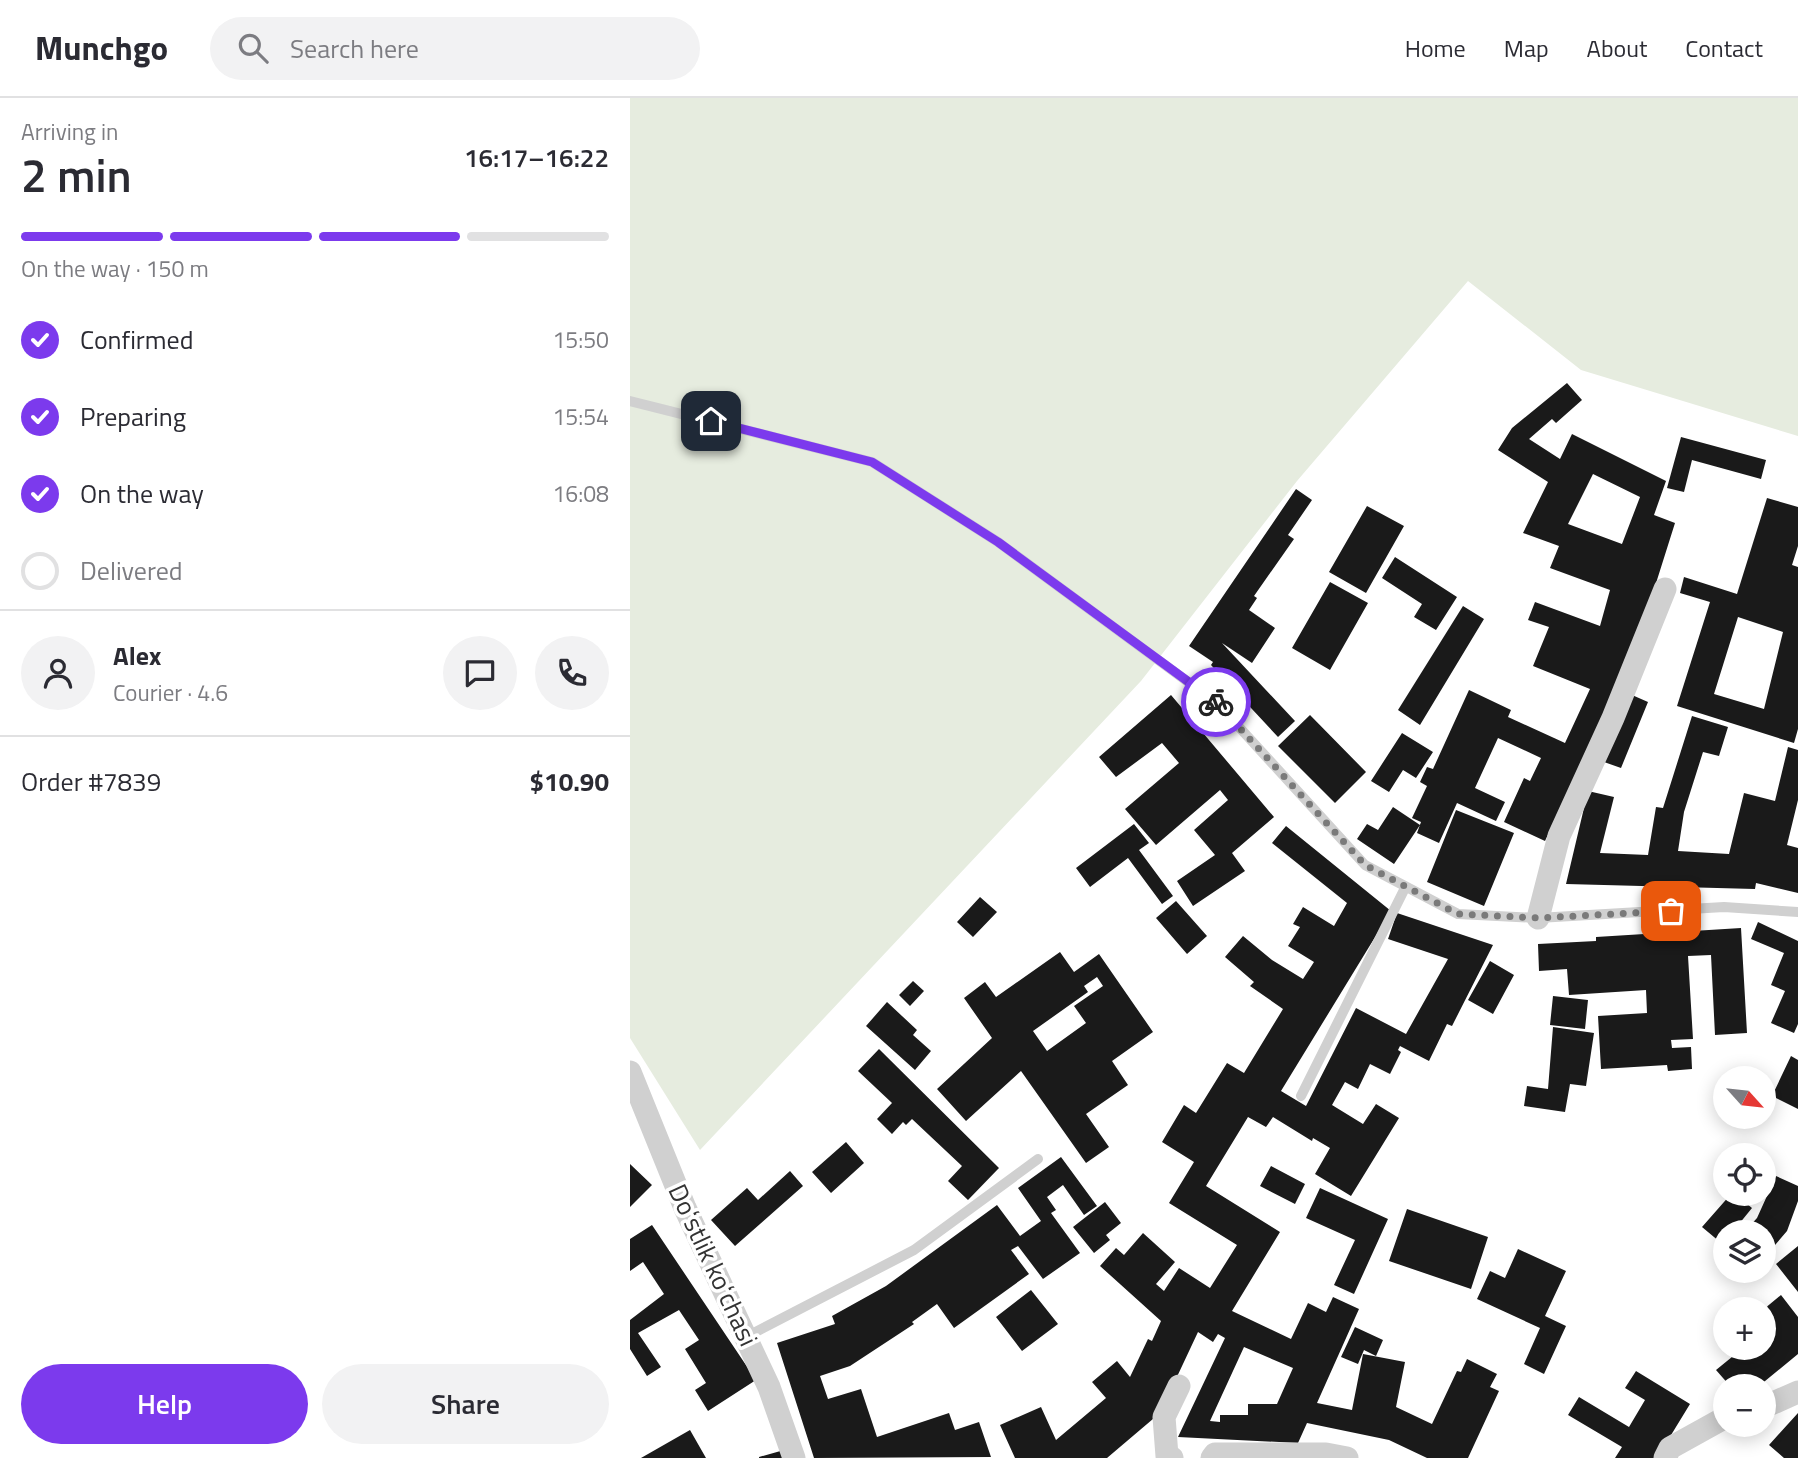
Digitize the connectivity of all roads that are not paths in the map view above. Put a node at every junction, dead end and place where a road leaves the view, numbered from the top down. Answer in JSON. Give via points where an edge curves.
{"nodes":[{"id":1,"x":630,"y":401,"type":"edge"},
{"id":2,"x":1664,"y":589,"type":"dead end"},
{"id":3,"x":1405,"y":888,"type":"junction"},
{"id":4,"x":1798,"y":912,"type":"edge"},
{"id":5,"x":1538,"y":918,"type":"junction"},
{"id":6,"x":630,"y":1072,"type":"edge"},
{"id":7,"x":1301,"y":1096,"type":"dead end"},
{"id":8,"x":1038,"y":1159,"type":"dead end"},
{"id":9,"x":746,"y":1337,"type":"junction"},
{"id":10,"x":1179,"y":1386,"type":"dead end"},
{"id":11,"x":1798,"y":1392,"type":"edge"},
{"id":12,"x":1776,"y":1402,"type":"edge"},
{"id":13,"x":1713,"y":1423,"type":"edge"},
{"id":14,"x":794,"y":1458,"type":"edge"},
{"id":15,"x":1172,"y":1458,"type":"edge"},
{"id":16,"x":1212,"y":1458,"type":"edge"},
{"id":17,"x":1347,"y":1458,"type":"edge"},
{"id":18,"x":1665,"y":1458,"type":"edge"}],
"edges":[{"from":1,"to":3,"type":"lane","via":[[872,462],[998,542],[1219,704],[1365,865]]},
{"from":2,"to":5,"type":"street","via":[[1613,718],[1559,836]]},
{"from":3,"to":5,"type":"lane","via":[[1458,914]]},
{"from":3,"to":7,"type":"lane"},
{"from":4,"to":5,"type":"lane","via":[[1724,908]]},
{"from":6,"to":9,"type":"street","name":"Doʻstlik koʻchasi","via":[[685,1208]]},
{"from":8,"to":9,"type":"lane","via":[[914,1250]]},
{"from":9,"to":14,"type":"street","name":"Doʻstlik koʻchasi"},
{"from":10,"to":15,"type":"street","via":[[1164,1417],[1167,1456]]},
{"from":11,"to":12,"type":"street"},
{"from":13,"to":18,"type":"street","via":[[1670,1448]]},
{"from":16,"to":17,"type":"street","via":[[1214,1454],[1326,1454]]}]}
